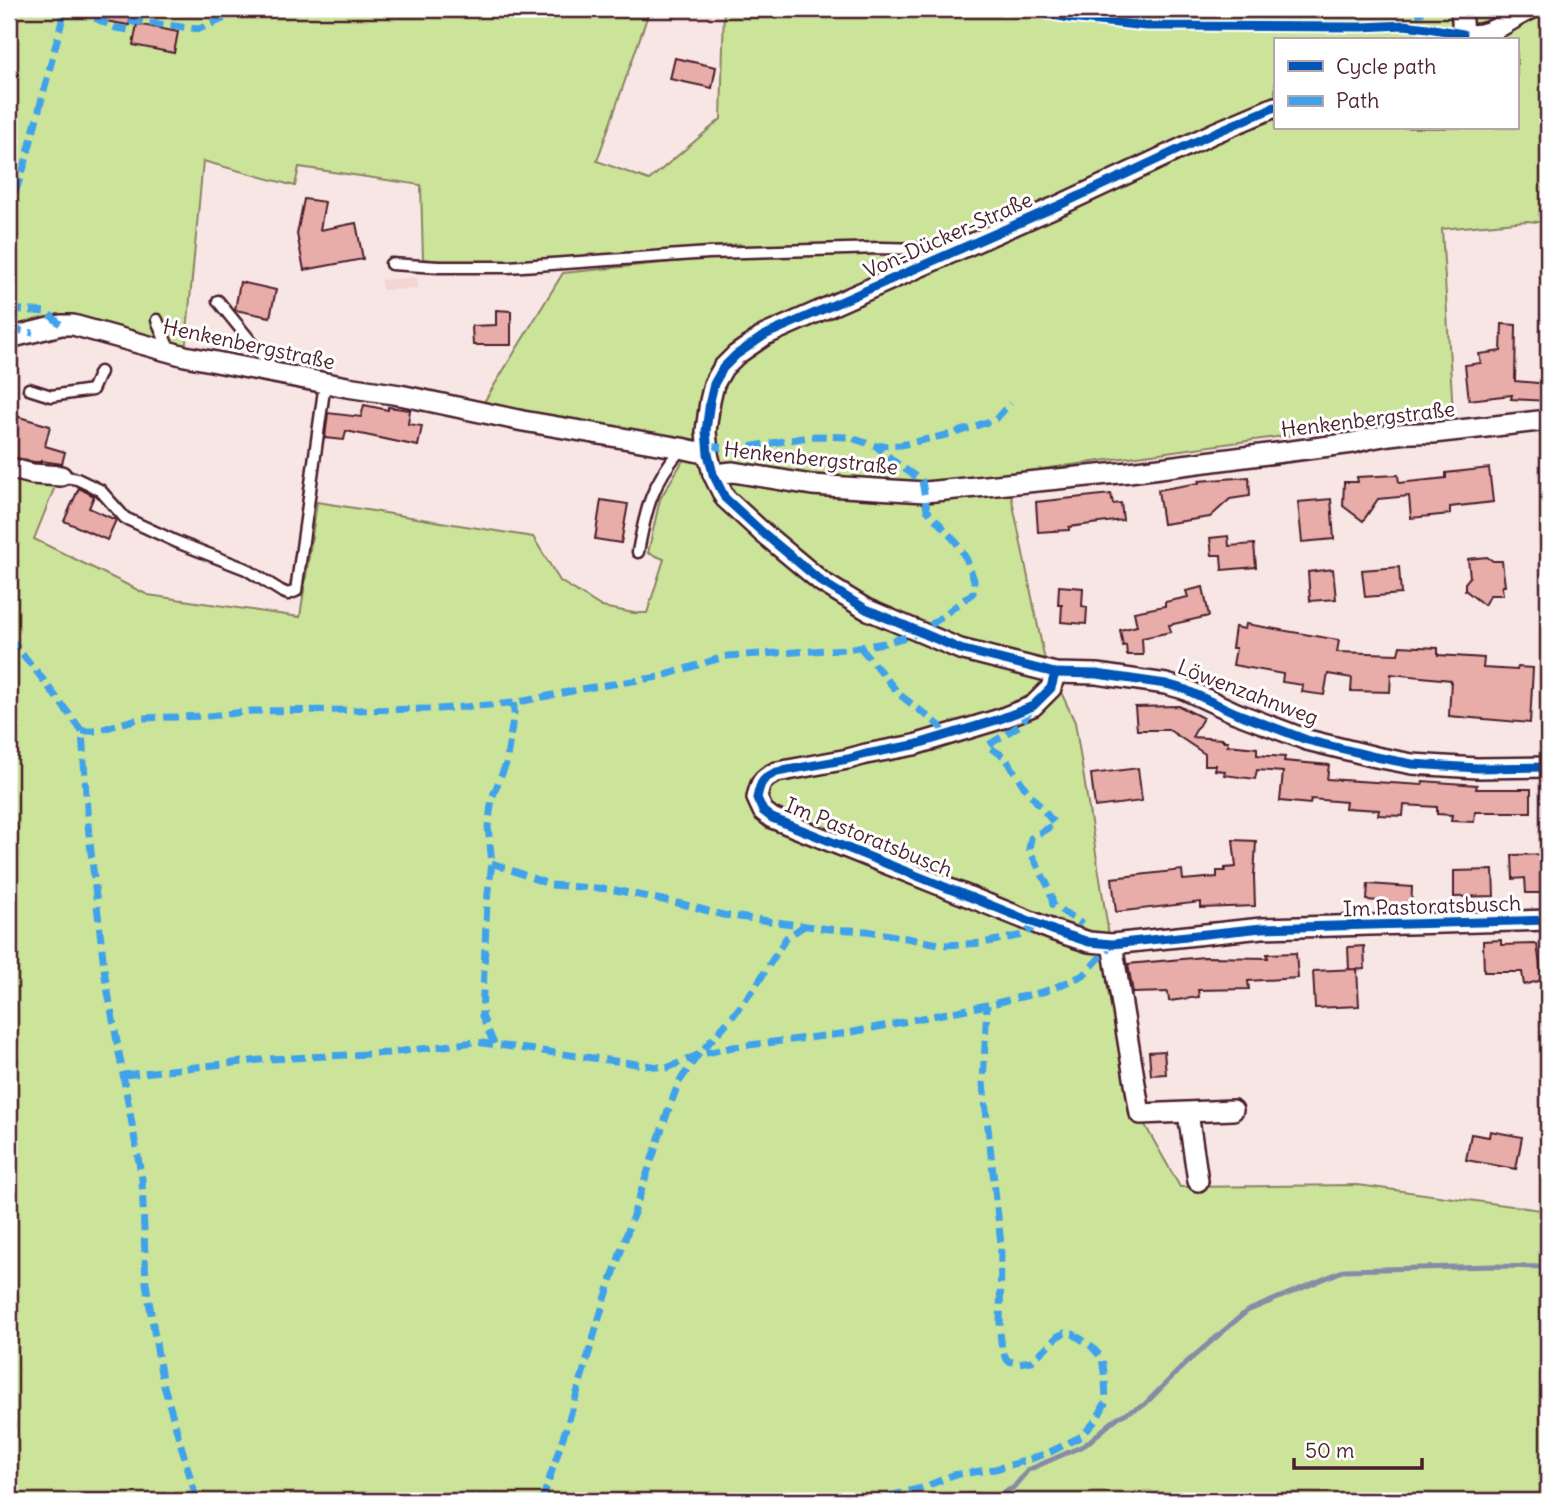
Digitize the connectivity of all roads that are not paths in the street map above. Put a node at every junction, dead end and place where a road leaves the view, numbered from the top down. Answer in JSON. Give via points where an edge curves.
{"nodes":[{"id":1,"x":1461,"y":9,"type":"edge"},
{"id":2,"x":1531,"y":9,"type":"edge"},
{"id":3,"x":1461,"y":37,"type":"edge"},
{"id":4,"x":1274,"y":107,"type":"edge"},
{"id":5,"x":938,"y":258,"type":"junction"},
{"id":6,"x":391,"y":264,"type":"dead end"},
{"id":7,"x":218,"y":301,"type":"dead end"},
{"id":8,"x":157,"y":320,"type":"dead end"},
{"id":9,"x":9,"y":338,"type":"edge"},
{"id":10,"x":170,"y":352,"type":"junction"},
{"id":11,"x":100,"y":372,"type":"dead end"},
{"id":12,"x":277,"y":374,"type":"junction"},
{"id":13,"x":325,"y":383,"type":"junction"},
{"id":14,"x":29,"y":389,"type":"dead end"},
{"id":15,"x":1548,"y":421,"type":"edge"},
{"id":16,"x":681,"y":448,"type":"junction"},
{"id":17,"x":711,"y":464,"type":"junction"},
{"id":18,"x":9,"y":468,"type":"edge"},
{"id":19,"x":61,"y":477,"type":"joint"},
{"id":20,"x":638,"y":552,"type":"dead end"},
{"id":21,"x":1055,"y":673,"type":"junction"},
{"id":22,"x":1548,"y":767,"type":"edge"},
{"id":23,"x":1548,"y":920,"type":"edge"},
{"id":24,"x":1112,"y":944,"type":"junction"},
{"id":25,"x":1233,"y":1110,"type":"dead end"},
{"id":26,"x":1188,"y":1113,"type":"junction"},
{"id":27,"x":1198,"y":1181,"type":"dead end"}],
"edges":[{"from":1,"to":3,"type":"street"},
{"from":2,"to":3,"type":"street","via":[[1499,28]]},
{"from":4,"to":5,"type":"street","name":"Von-Dücker-Straße"},
{"from":5,"to":6,"type":"lane","via":[[927,249],[880,248],[709,253],[508,267]]},
{"from":5,"to":17,"type":"street","name":"Von-Dücker-Straße","via":[[765,335],[736,355],[723,368],[710,401],[706,431]]},
{"from":7,"to":12,"type":"lane"},
{"from":8,"to":10,"type":"lane"},
{"from":9,"to":10,"type":"street","name":"Henkenbergstraße","via":[[73,325]]},
{"from":10,"to":12,"type":"street","name":"Henkenbergstraße"},
{"from":11,"to":14,"type":"lane","via":[[92,390],[51,396]]},
{"from":12,"to":13,"type":"street","name":"Henkenbergstraße"},
{"from":13,"to":16,"type":"street","name":"Henkenbergstraße"},
{"from":13,"to":19,"type":"lane","via":[[296,591],[288,594],[246,569],[125,518],[100,490]]},
{"from":15,"to":17,"type":"street","name":"Henkenbergstraße","via":[[1420,432],[1129,472],[936,491],[812,485]]},
{"from":16,"to":17,"type":"street","name":"Henkenbergstraße"},
{"from":16,"to":20,"type":"lane","via":[[650,499]]},
{"from":17,"to":21,"type":"street","via":[[725,498],[822,582],[866,609],[960,649]]},
{"from":18,"to":19,"type":"street"},
{"from":21,"to":22,"type":"street","name":"Löwenzahnweg","via":[[1166,684],[1284,732],[1376,758],[1477,768]]},
{"from":21,"to":24,"type":"street","name":"Im Pastoratsbusch","via":[[1051,688],[1033,706],[914,745],[777,772],[760,784],[757,798],[772,818],[802,831],[1065,934]]},
{"from":23,"to":24,"type":"street","name":"Im Pastoratsbusch","via":[[1262,928]]},
{"from":24,"to":26,"type":"street","via":[[1140,1114]]},
{"from":25,"to":26,"type":"street"},
{"from":26,"to":27,"type":"street"}]}
